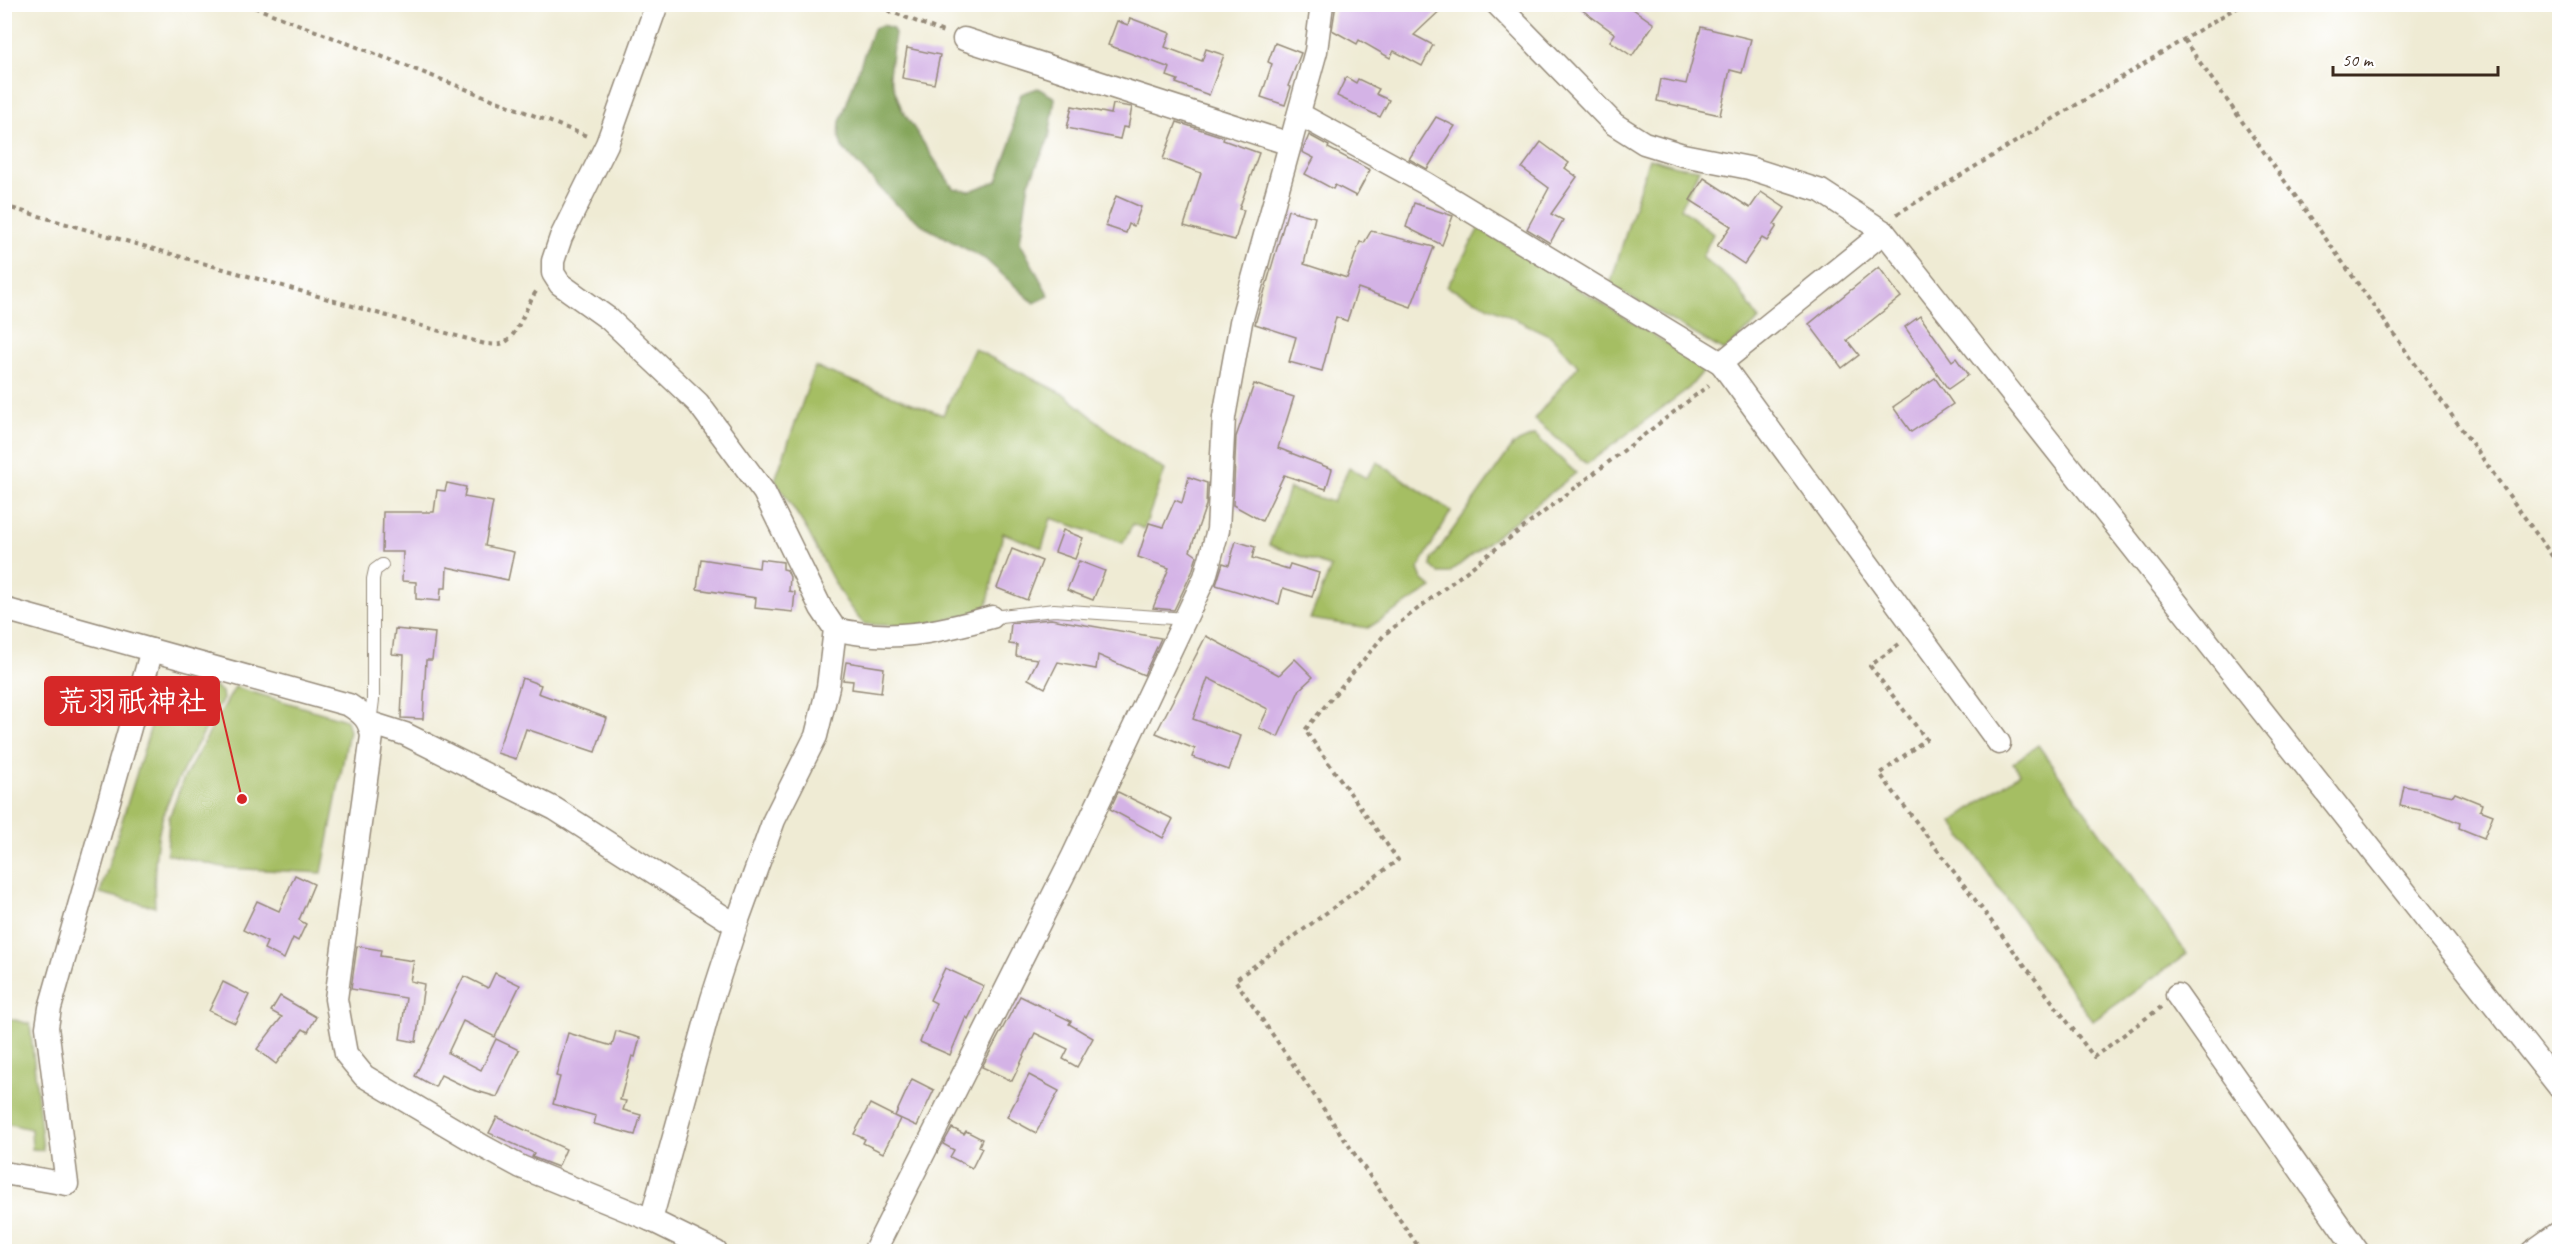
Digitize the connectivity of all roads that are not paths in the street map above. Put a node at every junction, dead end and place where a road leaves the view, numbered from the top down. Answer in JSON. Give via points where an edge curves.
{"nodes":[{"id":1,"x":657,"y":4,"type":"edge"},
{"id":2,"x":1322,"y":4,"type":"edge"},
{"id":3,"x":1497,"y":4,"type":"edge"},
{"id":4,"x":964,"y":39,"type":"road end"},
{"id":5,"x":1299,"y":114,"type":"junction"},
{"id":6,"x":1290,"y":144,"type":"junction"},
{"id":7,"x":1884,"y":232,"type":"junction"},
{"id":8,"x":1721,"y":363,"type":"junction"},
{"id":9,"x":382,"y":565,"type":"dead end"},
{"id":10,"x":4,"y":609,"type":"edge"},
{"id":11,"x":992,"y":617,"type":"joint"},
{"id":12,"x":1187,"y":619,"type":"junction"},
{"id":13,"x":835,"y":629,"type":"junction"},
{"id":14,"x":152,"y":650,"type":"junction"},
{"id":15,"x":370,"y":723,"type":"junction"},
{"id":16,"x":1999,"y":743,"type":"dead end"},
{"id":17,"x":736,"y":925,"type":"junction"},
{"id":18,"x":2176,"y":995,"type":"road end"},
{"id":19,"x":2559,"y":1088,"type":"edge"},
{"id":20,"x":4,"y":1173,"type":"edge"},
{"id":21,"x":651,"y":1220,"type":"junction"},
{"id":22,"x":2559,"y":1232,"type":"edge"},
{"id":23,"x":716,"y":1251,"type":"edge"},
{"id":24,"x":874,"y":1251,"type":"edge"},
{"id":25,"x":2358,"y":1251,"type":"edge"},
{"id":26,"x":2532,"y":1251,"type":"edge"}],
"edges":[{"from":1,"to":13,"type":"street","via":[[608,144],[561,237],[553,273],[560,284],[609,319],[698,403],[764,492]]},
{"from":2,"to":5,"type":"street","via":[[1316,51]]},
{"from":3,"to":7,"type":"street","via":[[1614,124],[1644,143],[1749,168],[1821,191]]},
{"from":4,"to":6,"type":"street"},
{"from":5,"to":6,"type":"street"},
{"from":5,"to":8,"type":"street","via":[[1425,183]]},
{"from":6,"to":12,"type":"street","via":[[1241,322],[1224,417],[1218,530],[1205,577]]},
{"from":7,"to":8,"type":"street"},
{"from":7,"to":19,"type":"street"},
{"from":8,"to":16,"type":"street"},
{"from":9,"to":15,"type":"lane","via":[[375,570],[373,579]]},
{"from":10,"to":14,"type":"street"},
{"from":11,"to":12,"type":"lane","via":[[1054,610]]},
{"from":11,"to":13,"type":"street","via":[[914,635],[862,635]]},
{"from":12,"to":24,"type":"street","via":[[1068,867]]},
{"from":13,"to":17,"type":"street","via":[[828,687],[816,736],[774,820]]},
{"from":14,"to":15,"type":"street","via":[[349,705]]},
{"from":14,"to":20,"type":"street","via":[[50,1008],[47,1027],[67,1184]]},
{"from":15,"to":17,"type":"street","via":[[405,734],[555,809]]},
{"from":15,"to":21,"type":"street","via":[[372,736],[336,999],[346,1054],[364,1076],[484,1147],[521,1167]]},
{"from":17,"to":21,"type":"street"},
{"from":18,"to":25,"type":"street"},
{"from":21,"to":23,"type":"street"},
{"from":22,"to":26,"type":"street"}]}
